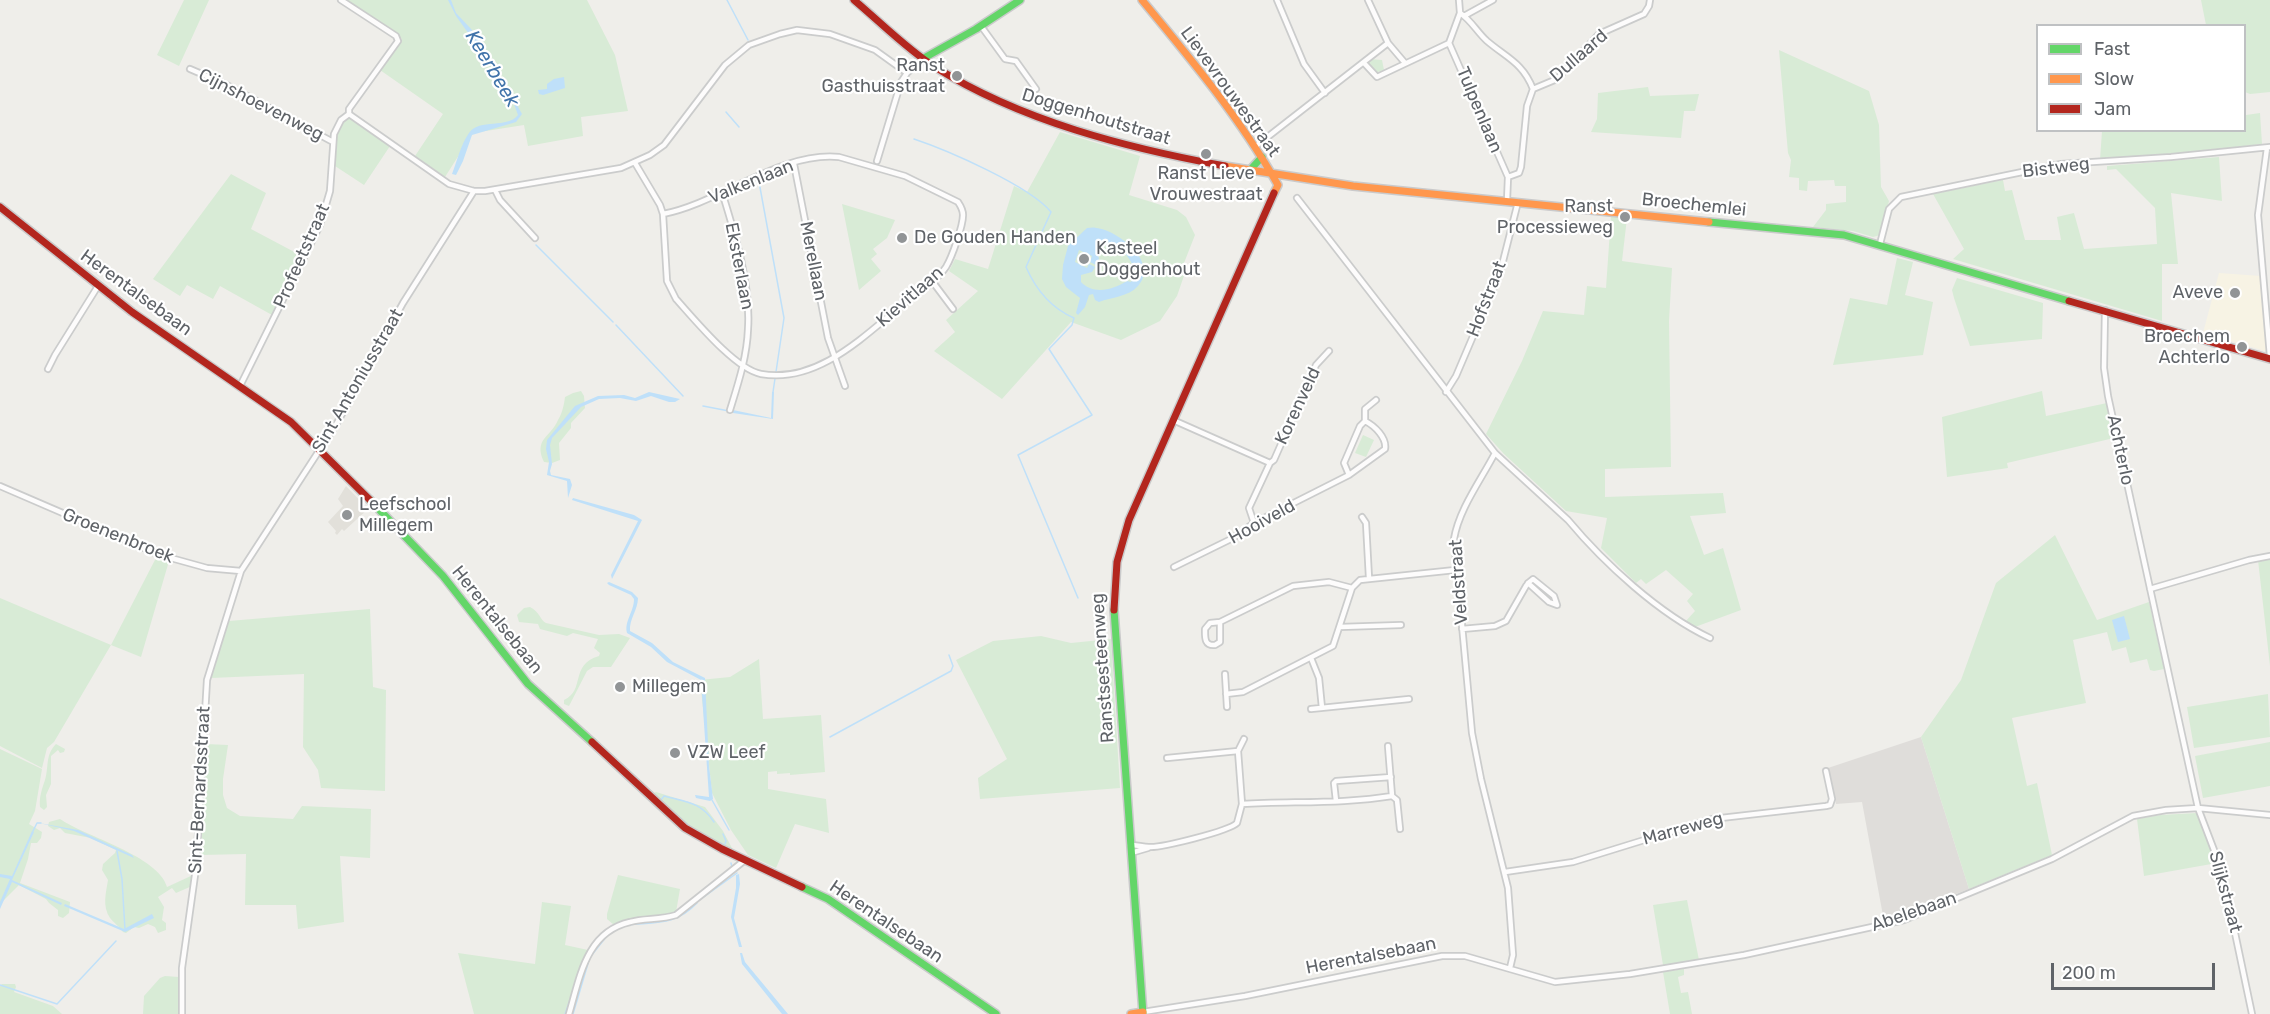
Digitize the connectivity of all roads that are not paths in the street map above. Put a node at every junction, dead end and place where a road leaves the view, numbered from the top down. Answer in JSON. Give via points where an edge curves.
{"nodes":[{"id":1,"x":341,"y":0,"type":"edge"},
{"id":2,"x":854,"y":0,"type":"edge"},
{"id":3,"x":1020,"y":0,"type":"edge"},
{"id":4,"x":1142,"y":0,"type":"edge"},
{"id":5,"x":1277,"y":0,"type":"edge"},
{"id":6,"x":1368,"y":0,"type":"edge"},
{"id":7,"x":1459,"y":0,"type":"edge"},
{"id":8,"x":1493,"y":0,"type":"edge"},
{"id":9,"x":1650,"y":0,"type":"edge"},
{"id":10,"x":1462,"y":14,"type":"junction"},
{"id":11,"x":981,"y":26,"type":"junction"},
{"id":12,"x":1388,"y":43,"type":"junction"},
{"id":13,"x":1449,"y":43,"type":"junction"},
{"id":14,"x":924,"y":58,"type":"junction"},
{"id":15,"x":1364,"y":63,"type":"junction"},
{"id":16,"x":1405,"y":63,"type":"junction"},
{"id":17,"x":190,"y":69,"type":"dead end"},
{"id":18,"x":907,"y":73,"type":"junction"},
{"id":19,"x":1036,"y":89,"type":"dead end"},
{"id":20,"x":1533,"y":89,"type":"junction"},
{"id":21,"x":1325,"y":93,"type":"junction"},
{"id":22,"x":349,"y":114,"type":"junction"},
{"id":23,"x":333,"y":142,"type":"junction"},
{"id":24,"x":1256,"y":146,"type":"junction"},
{"id":25,"x":2268,"y":148,"type":"edge"},
{"id":26,"x":1262,"y":157,"type":"junction"},
{"id":27,"x":635,"y":163,"type":"junction"},
{"id":28,"x":794,"y":164,"type":"junction"},
{"id":29,"x":876,"y":164,"type":"junction"},
{"id":30,"x":1250,"y":170,"type":"junction"},
{"id":31,"x":1271,"y":174,"type":"junction"},
{"id":32,"x":1508,"y":177,"type":"junction"},
{"id":33,"x":495,"y":190,"type":"junction"},
{"id":34,"x":474,"y":191,"type":"junction"},
{"id":35,"x":722,"y":192,"type":"junction"},
{"id":36,"x":1297,"y":198,"type":"dead end"},
{"id":37,"x":1507,"y":201,"type":"junction"},
{"id":38,"x":1518,"y":202,"type":"junction"},
{"id":39,"x":0,"y":207,"type":"edge"},
{"id":40,"x":663,"y":214,"type":"junction"},
{"id":41,"x":535,"y":238,"type":"dead end"},
{"id":42,"x":1880,"y":244,"type":"junction"},
{"id":43,"x":932,"y":281,"type":"junction"},
{"id":44,"x":98,"y":286,"type":"junction"},
{"id":45,"x":953,"y":309,"type":"dead end"},
{"id":46,"x":2105,"y":310,"type":"junction"},
{"id":47,"x":1329,"y":351,"type":"dead end"},
{"id":48,"x":833,"y":357,"type":"junction"},
{"id":49,"x":2270,"y":358,"type":"edge"},
{"id":50,"x":742,"y":366,"type":"junction"},
{"id":51,"x":48,"y":369,"type":"dead end"},
{"id":52,"x":240,"y":386,"type":"junction"},
{"id":53,"x":845,"y":386,"type":"dead end"},
{"id":54,"x":1446,"y":392,"type":"junction"},
{"id":55,"x":1376,"y":400,"type":"dead end"},
{"id":56,"x":730,"y":410,"type":"dead end"},
{"id":57,"x":1173,"y":420,"type":"junction"},
{"id":58,"x":1365,"y":421,"type":"junction"},
{"id":59,"x":320,"y":450,"type":"junction"},
{"id":60,"x":1495,"y":453,"type":"junction"},
{"id":61,"x":1270,"y":463,"type":"junction"},
{"id":62,"x":1349,"y":476,"type":"junction"},
{"id":63,"x":0,"y":486,"type":"edge"},
{"id":64,"x":1362,"y":517,"type":"dead end"},
{"id":65,"x":1254,"y":523,"type":"junction"},
{"id":66,"x":2270,"y":556,"type":"edge"},
{"id":67,"x":1174,"y":567,"type":"dead end"},
{"id":68,"x":1455,"y":570,"type":"junction"},
{"id":69,"x":241,"y":571,"type":"junction"},
{"id":70,"x":1369,"y":578,"type":"junction"},
{"id":71,"x":1528,"y":583,"type":"junction"},
{"id":72,"x":1352,"y":588,"type":"junction"},
{"id":73,"x":2150,"y":588,"type":"junction"},
{"id":74,"x":1220,"y":622,"type":"junction"},
{"id":75,"x":1401,"y":625,"type":"dead end"},
{"id":76,"x":1340,"y":627,"type":"junction"},
{"id":77,"x":1462,"y":629,"type":"junction"},
{"id":78,"x":1710,"y":638,"type":"dead end"},
{"id":79,"x":1311,"y":658,"type":"junction"},
{"id":80,"x":1225,"y":674,"type":"dead end"},
{"id":81,"x":1226,"y":694,"type":"junction"},
{"id":82,"x":1409,"y":699,"type":"dead end"},
{"id":83,"x":1227,"y":707,"type":"dead end"},
{"id":84,"x":1322,"y":708,"type":"junction"},
{"id":85,"x":1311,"y":710,"type":"dead end"},
{"id":86,"x":1244,"y":739,"type":"dead end"},
{"id":87,"x":1388,"y":746,"type":"dead end"},
{"id":88,"x":1238,"y":751,"type":"junction"},
{"id":89,"x":1167,"y":758,"type":"dead end"},
{"id":90,"x":1826,"y":771,"type":"dead end"},
{"id":91,"x":1391,"y":777,"type":"junction"},
{"id":92,"x":1392,"y":796,"type":"junction"},
{"id":93,"x":1335,"y":801,"type":"junction"},
{"id":94,"x":1242,"y":804,"type":"junction"},
{"id":95,"x":2198,"y":808,"type":"junction"},
{"id":96,"x":2270,"y":815,"type":"edge"},
{"id":97,"x":1400,"y":829,"type":"dead end"},
{"id":98,"x":1131,"y":849,"type":"junction"},
{"id":99,"x":745,"y":860,"type":"junction"},
{"id":100,"x":1504,"y":872,"type":"junction"},
{"id":101,"x":1510,"y":968,"type":"junction"},
{"id":102,"x":1143,"y":1013,"type":"edge"},
{"id":103,"x":182,"y":1014,"type":"edge"},
{"id":104,"x":569,"y":1014,"type":"edge"},
{"id":105,"x":996,"y":1014,"type":"edge"},
{"id":106,"x":1131,"y":1014,"type":"edge"},
{"id":107,"x":2252,"y":1014,"type":"edge"}],
"edges":[{"from":1,"to":22,"type":"street","name":"Profeetstraat","via":[[398,40]]},
{"from":2,"to":14,"type":"street","name":"Doggenhoutstraat"},
{"from":3,"to":11,"type":"street"},
{"from":4,"to":24,"type":"street","name":"Lievevrouwestraat"},
{"from":5,"to":21,"type":"street","via":[[1304,64]]},
{"from":6,"to":12,"type":"street"},
{"from":7,"to":10,"type":"street"},
{"from":8,"to":10,"type":"street"},
{"from":9,"to":20,"type":"street","name":"Dullaard","via":[[1644,14],[1599,34],[1557,79]]},
{"from":10,"to":13,"type":"street"},
{"from":10,"to":20,"type":"street","via":[[1486,41],[1519,65]]},
{"from":11,"to":14,"type":"street"},
{"from":11,"to":19,"type":"street","via":[[1005,59],[1016,61]]},
{"from":12,"to":15,"type":"street"},
{"from":12,"to":16,"type":"street"},
{"from":13,"to":16,"type":"street"},
{"from":13,"to":32,"type":"street","name":"Tulpenlaan"},
{"from":14,"to":18,"type":"street"},
{"from":14,"to":30,"type":"street","name":"Doggenhoutstraat","via":[[970,88],[1033,116],[1165,155]]},
{"from":15,"to":16,"type":"street","via":[[1377,77]]},
{"from":15,"to":21,"type":"street"},
{"from":17,"to":23,"type":"street","name":"Cijnshoevenweg"},
{"from":18,"to":27,"type":"street","via":[[875,50],[830,34],[797,30],[749,45],[725,65],[664,145]]},
{"from":18,"to":29,"type":"street","via":[[899,86]]},
{"from":20,"to":32,"type":"street","via":[[1527,106],[1521,167],[1519,173]]},
{"from":21,"to":24,"type":"street"},
{"from":22,"to":23,"type":"street","name":"Profeetstraat","via":[[337,126]]},
{"from":22,"to":34,"type":"street","via":[[444,181]]},
{"from":23,"to":52,"type":"street","name":"Profeetstraat","via":[[330,191],[320,225]]},
{"from":24,"to":26,"type":"street","name":"Lievevrouwestraat"},
{"from":25,"to":42,"type":"street","name":"Bistweg","via":[[2061,165],[1901,197],[1889,209]]},
{"from":25,"to":49,"type":"street","name":"Bistweg","via":[[2258,215]]},
{"from":26,"to":30,"type":"street"},
{"from":26,"to":31,"type":"street","name":"Lievevrouwestraat"},
{"from":27,"to":33,"type":"street"},
{"from":27,"to":40,"type":"street"},
{"from":28,"to":29,"type":"street","name":"Valkenlaan","via":[[829,156]]},
{"from":28,"to":35,"type":"street","name":"Valkenlaan"},
{"from":28,"to":48,"type":"street","name":"Merellaan"},
{"from":29,"to":43,"type":"street","name":"Kievitlaan","via":[[958,202],[963,214],[952,253]]},
{"from":30,"to":31,"type":"street","name":"Doggenhoutstraat"},
{"from":31,"to":37,"type":"street","name":"Broechemlei"},
{"from":31,"to":57,"type":"street","name":"Ranstsesteenweg","via":[[1280,187]]},
{"from":32,"to":37,"type":"street"},
{"from":33,"to":34,"type":"street"},
{"from":33,"to":41,"type":"street"},
{"from":34,"to":59,"type":"street","name":"Sint Antoniusstraat","via":[[403,303]]},
{"from":35,"to":40,"type":"street","name":"Valkenlaan"},
{"from":35,"to":50,"type":"street","name":"Eksterlaan","via":[[748,301]]},
{"from":36,"to":54,"type":"street"},
{"from":37,"to":38,"type":"street","name":"Broechemlei"},
{"from":38,"to":42,"type":"street","name":"Broechemlei","via":[[1844,235]]},
{"from":38,"to":54,"type":"street","name":"Hofstraat","via":[[1500,273]]},
{"from":39,"to":44,"type":"street","name":"Herentalsebaan"},
{"from":40,"to":50,"type":"street","via":[[670,290]]},
{"from":42,"to":46,"type":"street","name":"Broechemlei"},
{"from":43,"to":45,"type":"street"},
{"from":43,"to":48,"type":"street","name":"Kievitlaan"},
{"from":44,"to":51,"type":"street"},
{"from":44,"to":52,"type":"street","name":"Herentalsebaan"},
{"from":46,"to":49,"type":"street","name":"Broechemlei"},
{"from":46,"to":73,"type":"street","name":"Achterlo","via":[[2104,368],[2108,396]]},
{"from":47,"to":61,"type":"street","name":"Korenveld","via":[[1316,365]]},
{"from":48,"to":50,"type":"street","name":"Kievitlaan","via":[[793,374],[763,374]]},
{"from":48,"to":53,"type":"street"},
{"from":50,"to":56,"type":"street","name":"Eksterlaan"},
{"from":52,"to":59,"type":"street","name":"Herentalsebaan","via":[[291,422]]},
{"from":54,"to":60,"type":"street"},
{"from":55,"to":58,"type":"street","via":[[1365,409]]},
{"from":57,"to":61,"type":"street","name":"Korenveld"},
{"from":57,"to":98,"type":"street","name":"Ranstsesteenweg","via":[[1124,534],[1113,584]]},
{"from":58,"to":62,"type":"street","via":[[1344,463]]},
{"from":58,"to":62,"type":"street","name":"Hooiveld","via":[[1386,442],[1385,449]]},
{"from":59,"to":69,"type":"street","name":"Sint Antoniusstraat"},
{"from":59,"to":99,"type":"street","name":"Herentalsebaan","via":[[449,584],[528,684],[685,828]]},
{"from":60,"to":68,"type":"street","name":"Veldstraat","via":[[1456,528]]},
{"from":60,"to":78,"type":"street","via":[[1632,585],[1681,624]]},
{"from":61,"to":65,"type":"street","name":"Korenveld","via":[[1249,508]]},
{"from":62,"to":65,"type":"street","name":"Hooiveld"},
{"from":63,"to":69,"type":"street","name":"Groenenbroek","via":[[160,555],[207,568]]},
{"from":64,"to":70,"type":"street"},
{"from":65,"to":67,"type":"street","name":"Hooiveld","via":[[1233,538]]},
{"from":66,"to":73,"type":"street"},
{"from":68,"to":70,"type":"street"},
{"from":68,"to":77,"type":"street","name":"Veldstraat"},
{"from":69,"to":103,"type":"street","name":"Sint-Bernardsstraat","via":[[207,680],[196,868],[182,968]]},
{"from":70,"to":72,"type":"street"},
{"from":71,"to":71,"type":"street","via":[[1549,602],[1557,604],[1554,596],[1536,580]]},
{"from":71,"to":77,"type":"street","via":[[1506,621]]},
{"from":72,"to":74,"type":"street","via":[[1329,582],[1293,586]]},
{"from":72,"to":76,"type":"street"},
{"from":73,"to":95,"type":"street","name":"Achterlo"},
{"from":74,"to":74,"type":"street","via":[[1207,626],[1208,644],[1220,642]]},
{"from":75,"to":76,"type":"street"},
{"from":76,"to":79,"type":"street","via":[[1333,646]]},
{"from":77,"to":100,"type":"street","name":"Veldstraat","via":[[1476,756]]},
{"from":79,"to":81,"type":"street","via":[[1243,692]]},
{"from":79,"to":84,"type":"street","via":[[1319,678]]},
{"from":80,"to":81,"type":"street"},
{"from":81,"to":83,"type":"street"},
{"from":82,"to":84,"type":"street"},
{"from":84,"to":85,"type":"street"},
{"from":86,"to":88,"type":"street"},
{"from":87,"to":91,"type":"street"},
{"from":88,"to":89,"type":"street"},
{"from":88,"to":94,"type":"street"},
{"from":90,"to":100,"type":"street","name":"Marreweg","via":[[1830,805],[1712,819],[1573,862]]},
{"from":91,"to":92,"type":"street"},
{"from":91,"to":93,"type":"street","via":[[1336,781]]},
{"from":92,"to":93,"type":"street"},
{"from":92,"to":97,"type":"street","via":[[1397,800]]},
{"from":93,"to":94,"type":"street"},
{"from":94,"to":98,"type":"street","via":[[1233,827],[1161,846]]},
{"from":95,"to":96,"type":"street","name":"Abelebaan"},
{"from":95,"to":101,"type":"street","name":"Abelebaan","via":[[2133,816],[2052,859],[1904,920],[1732,957],[1630,974],[1556,982]]},
{"from":95,"to":107,"type":"street","name":"Slijkstraat","via":[[2225,882]]},
{"from":98,"to":102,"type":"street","name":"Ranstsesteenweg"},
{"from":99,"to":104,"type":"street","via":[[676,915],[628,922],[607,932],[583,966]]},
{"from":99,"to":105,"type":"street","name":"Herentalsebaan","via":[[828,899]]},
{"from":100,"to":101,"type":"street","name":"Veldstraat","via":[[1512,945]]},
{"from":101,"to":102,"type":"street","name":"Herentalsebaan","via":[[1465,956],[1424,958]]},
{"from":102,"to":106,"type":"street","name":"Herentalsebaan"}]}
